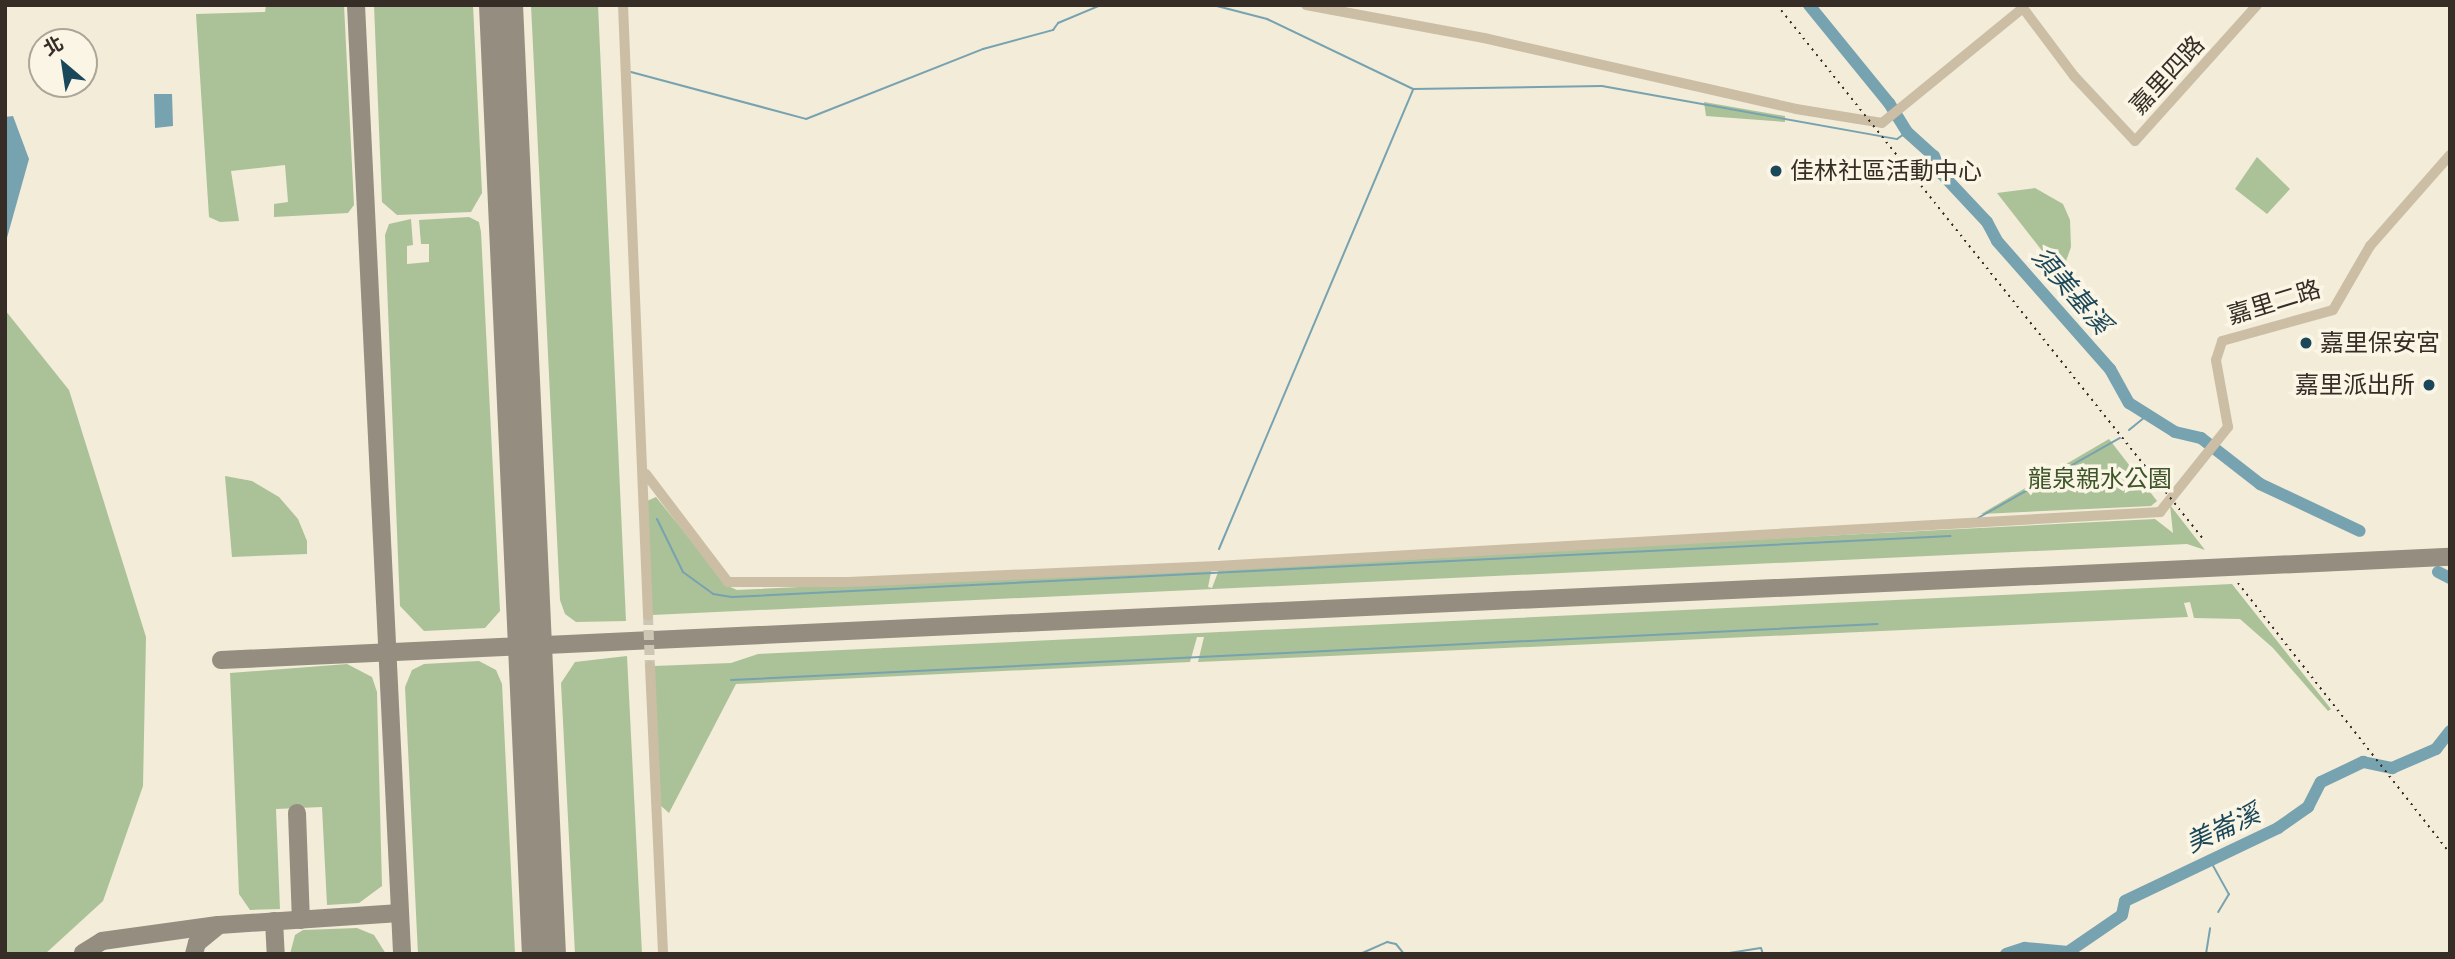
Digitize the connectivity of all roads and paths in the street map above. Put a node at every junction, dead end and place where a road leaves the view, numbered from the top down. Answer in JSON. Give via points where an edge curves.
{"nodes":[{"id":1,"x":623,"y":5,"type":"edge"},
{"id":2,"x":1306,"y":5,"type":"edge"},
{"id":3,"x":2257,"y":5,"type":"edge"},
{"id":4,"x":2450,"y":155,"type":"edge"},
{"id":5,"x":646,"y":474,"type":"junction"},
{"id":6,"x":648,"y":615,"type":"tunnel mouth"},
{"id":7,"x":650,"y":666,"type":"tunnel mouth"},
{"id":8,"x":663,"y":954,"type":"edge"}],
"edges":[{"from":1,"to":5,"type":"street"},
{"from":2,"to":3,"type":"street","name":"嘉里四路","via":[[1640,70],[1796,109],[1882,123],[2023,8],[2078,81],[2135,141]]},
{"from":4,"to":5,"type":"street","name":"嘉里二路","via":[[2370,246],[2333,310],[2222,341],[2216,360],[2228,428],[2160,512],[848,582],[729,582]]},
{"from":5,"to":6,"type":"street"},
{"from":7,"to":8,"type":"street"}]}
